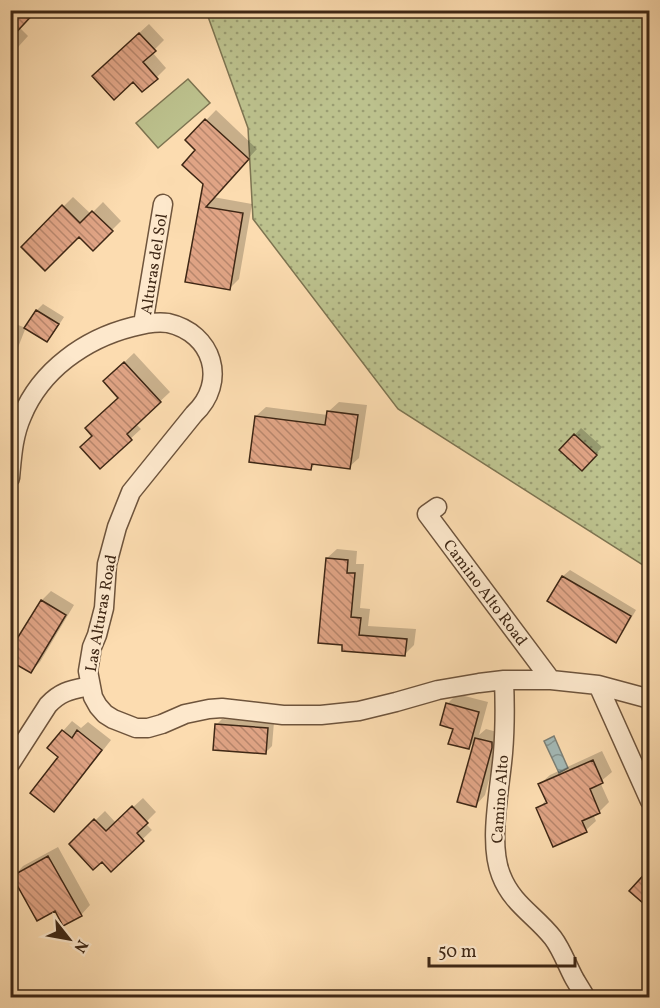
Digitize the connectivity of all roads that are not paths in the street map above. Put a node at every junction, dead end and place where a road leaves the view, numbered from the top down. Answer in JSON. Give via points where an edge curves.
{"nodes":[{"id":1,"x":163,"y":204,"type":"dead end"},
{"id":2,"x":143,"y":324,"type":"junction"},
{"id":3,"x":10,"y":478,"type":"edge"},
{"id":4,"x":437,"y":507,"type":"dead end"},
{"id":5,"x":504,"y":680,"type":"junction"},
{"id":6,"x":551,"y":680,"type":"junction"},
{"id":7,"x":90,"y":686,"type":"junction"},
{"id":8,"x":598,"y":686,"type":"junction"},
{"id":9,"x":650,"y":699,"type":"edge"},
{"id":10,"x":10,"y":764,"type":"edge"},
{"id":11,"x":650,"y":801,"type":"edge"},
{"id":12,"x":586,"y":998,"type":"edge"}],
"edges":[{"from":1,"to":2,"type":"street","name":"Alturas del Sol"},
{"from":2,"to":3,"type":"street","name":"Las Alturas Road","via":[[94,341],[60,364],[34,392],[13,443]]},
{"from":2,"to":7,"type":"street","name":"Las Alturas Road","via":[[167,323],[198,340],[206,348],[213,367],[212,388],[202,406],[131,492],[107,564],[104,608],[89,659]]},
{"from":4,"to":6,"type":"street","name":"Camino Alto Road","via":[[428,514]]},
{"from":5,"to":6,"type":"street","name":"Las Alturas Road"},
{"from":5,"to":7,"type":"street","name":"Las Alturas Road","via":[[438,690],[359,711],[283,715],[209,709],[148,728],[136,728],[105,714],[93,698]]},
{"from":5,"to":12,"type":"street","name":"Camino Alto","via":[[496,857],[509,892],[553,938]]},
{"from":6,"to":8,"type":"street","name":"Las Alturas Road"},
{"from":7,"to":10,"type":"street","via":[[55,698]]},
{"from":8,"to":9,"type":"street","name":"Las Alturas Road"},
{"from":8,"to":11,"type":"street"}]}
